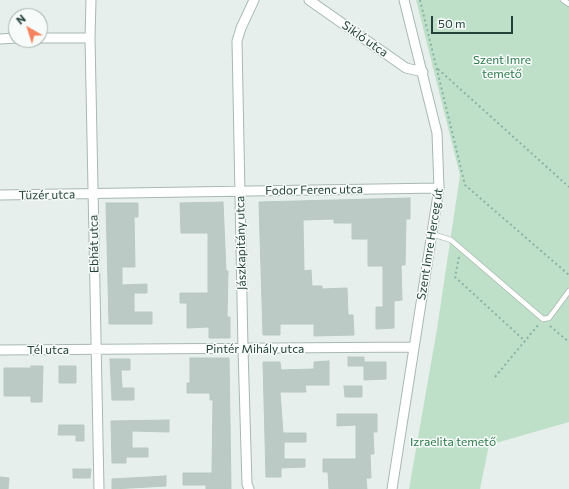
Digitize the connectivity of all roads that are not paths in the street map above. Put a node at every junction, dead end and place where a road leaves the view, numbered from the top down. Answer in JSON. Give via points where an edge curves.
{"nodes":[{"id":1,"x":90,"y":0,"type":"edge"},
{"id":2,"x":254,"y":0,"type":"edge"},
{"id":3,"x":309,"y":0,"type":"edge"},
{"id":4,"x":404,"y":0,"type":"edge"},
{"id":5,"x":563,"y":0,"type":"edge"},
{"id":6,"x":569,"y":4,"type":"edge"},
{"id":7,"x":48,"y":38,"type":"edge"},
{"id":8,"x":90,"y":38,"type":"junction"},
{"id":9,"x":423,"y":72,"type":"junction"},
{"id":10,"x":439,"y":188,"type":"junction"},
{"id":11,"x":240,"y":192,"type":"junction"},
{"id":12,"x":93,"y":194,"type":"junction"},
{"id":13,"x":0,"y":195,"type":"edge"},
{"id":14,"x":432,"y":234,"type":"junction"},
{"id":15,"x":569,"y":291,"type":"edge"},
{"id":16,"x":414,"y":347,"type":"junction"},
{"id":17,"x":243,"y":349,"type":"junction"},
{"id":18,"x":0,"y":350,"type":"edge"},
{"id":19,"x":97,"y":350,"type":"junction"},
{"id":20,"x":99,"y":489,"type":"edge"},
{"id":21,"x":250,"y":489,"type":"edge"},
{"id":22,"x":392,"y":489,"type":"edge"}],
"edges":[{"from":1,"to":8,"type":"street","name":"Ebhát utca"},
{"from":2,"to":11,"type":"street","name":"Jászkapitány utca","via":[[241,28],[238,42]]},
{"from":3,"to":9,"type":"street","name":"Sikló utca","via":[[406,68]]},
{"from":4,"to":9,"type":"street","name":"Szent Imre Herceg út"},
{"from":5,"to":6,"type":"lane"},
{"from":7,"to":8,"type":"street"},
{"from":8,"to":12,"type":"street","name":"Ebhát utca"},
{"from":9,"to":10,"type":"street","name":"Szent Imre Herceg út","via":[[437,133]]},
{"from":10,"to":11,"type":"street","name":"Fodor Ferenc utca"},
{"from":10,"to":14,"type":"street","name":"Szent Imre Herceg út"},
{"from":11,"to":12,"type":"street","name":"Fodor Ferenc utca"},
{"from":11,"to":17,"type":"street","name":"Jászkapitány utca"},
{"from":12,"to":13,"type":"street","name":"Tüzér utca"},
{"from":12,"to":19,"type":"street","name":"Ebhát utca"},
{"from":14,"to":15,"type":"lane","via":[[451,240],[543,319],[549,318]]},
{"from":14,"to":16,"type":"street","name":"Szent Imre Herceg út"},
{"from":16,"to":17,"type":"street","name":"Pintér Mihály utca"},
{"from":16,"to":22,"type":"street","name":"Szent Imre Herceg út"},
{"from":17,"to":19,"type":"street","name":"Pintér Mihály utca"},
{"from":17,"to":21,"type":"street","name":"Jászkapitány utca","via":[[247,484]]},
{"from":18,"to":19,"type":"street","name":"Tél utca"},
{"from":19,"to":20,"type":"street","name":"Ebhát utca"}]}
